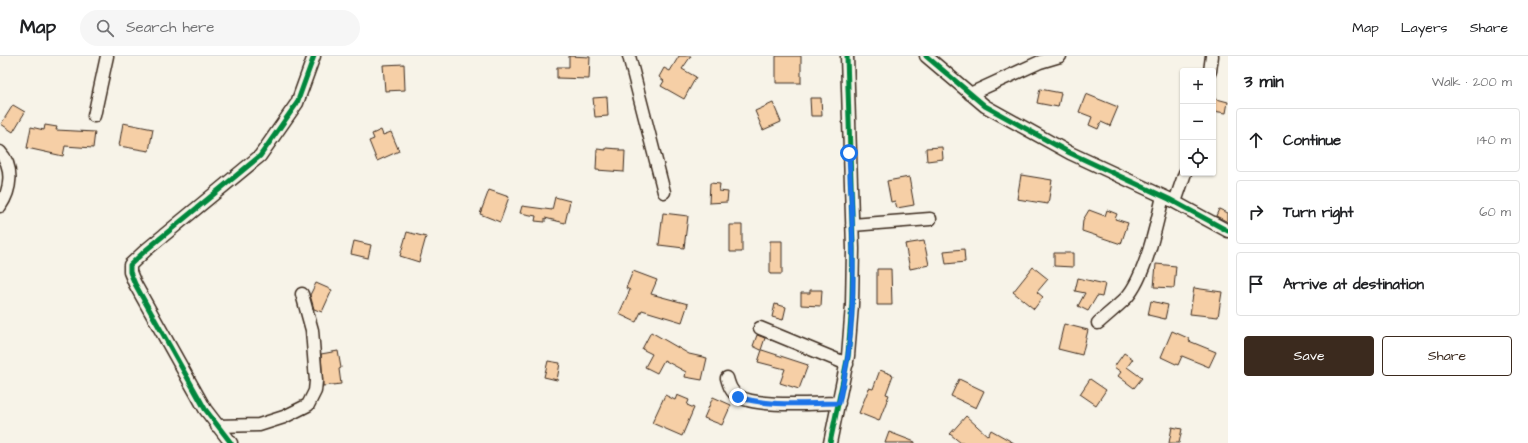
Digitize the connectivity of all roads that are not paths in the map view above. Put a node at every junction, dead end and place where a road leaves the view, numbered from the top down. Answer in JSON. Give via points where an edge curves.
{"nodes":[{"id":1,"x":107,"y":56,"type":"edge"},
{"id":2,"x":314,"y":56,"type":"edge"},
{"id":3,"x":629,"y":56,"type":"edge"},
{"id":4,"x":847,"y":56,"type":"edge"},
{"id":5,"x":926,"y":56,"type":"edge"},
{"id":6,"x":1060,"y":56,"type":"edge"},
{"id":7,"x":1212,"y":56,"type":"edge"},
{"id":8,"x":1210,"y":68,"type":"edge"},
{"id":9,"x":970,"y":94,"type":"junction"},
{"id":10,"x":94,"y":116,"type":"dead end"},
{"id":11,"x":0,"y":152,"type":"edge"},
{"id":12,"x":1184,"y":176,"type":"edge"},
{"id":13,"x":664,"y":192,"type":"dead end"},
{"id":14,"x":1164,"y":196,"type":"junction"},
{"id":15,"x":1175,"y":202,"type":"junction"},
{"id":16,"x":0,"y":206,"type":"edge"},
{"id":17,"x":930,"y":219,"type":"dead end"},
{"id":18,"x":852,"y":225,"type":"junction"},
{"id":19,"x":1228,"y":231,"type":"edge"},
{"id":20,"x":302,"y":294,"type":"dead end"},
{"id":21,"x":1098,"y":323,"type":"dead end"},
{"id":22,"x":760,"y":328,"type":"dead end"},
{"id":23,"x":847,"y":364,"type":"junction"},
{"id":24,"x":727,"y":378,"type":"dead end"},
{"id":25,"x":839,"y":403,"type":"junction"},
{"id":26,"x":217,"y":426,"type":"junction"},
{"id":27,"x":231,"y":443,"type":"edge"},
{"id":28,"x":830,"y":443,"type":"edge"}],
"edges":[{"from":1,"to":10,"type":"street"},
{"from":2,"to":26,"type":"street","via":[[298,103],[260,156],[130,265],[135,284]]},
{"from":3,"to":13,"type":"street"},
{"from":4,"to":18,"type":"street"},
{"from":5,"to":9,"type":"street"},
{"from":6,"to":9,"type":"street","via":[[1040,62]]},
{"from":7,"to":8,"type":"street"},
{"from":9,"to":14,"type":"street","via":[[984,106],[1070,153]]},
{"from":11,"to":16,"type":"street","via":[[6,159],[9,190]]},
{"from":12,"to":15,"type":"street"},
{"from":14,"to":15,"type":"street"},
{"from":14,"to":21,"type":"street","via":[[1141,271],[1127,297]]},
{"from":15,"to":19,"type":"street"},
{"from":17,"to":18,"type":"street"},
{"from":18,"to":23,"type":"street","via":[[852,305]]},
{"from":20,"to":26,"type":"street","via":[[312,330],[316,381],[315,391],[308,405],[284,417],[259,425]]},
{"from":22,"to":23,"type":"street"},
{"from":23,"to":25,"type":"street"},
{"from":24,"to":25,"type":"street","via":[[731,390],[738,397],[750,401]]},
{"from":25,"to":28,"type":"street"},
{"from":26,"to":27,"type":"street"}]}
